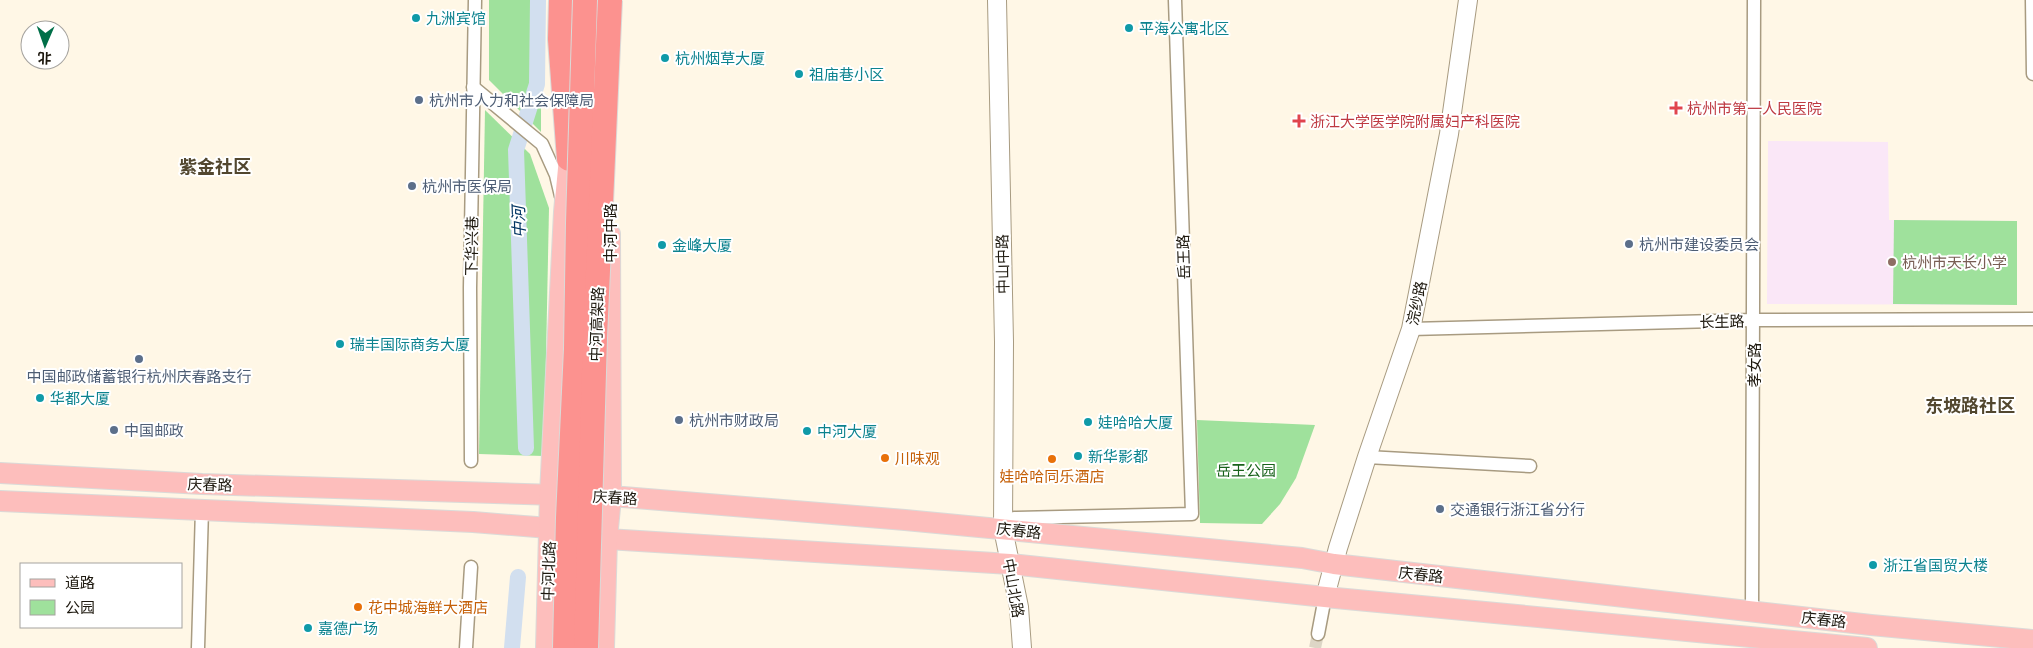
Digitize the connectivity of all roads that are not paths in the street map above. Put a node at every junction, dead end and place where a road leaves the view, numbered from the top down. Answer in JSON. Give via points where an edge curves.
{"nodes":[{"id":1,"x":475,"y":0,"type":"edge"},
{"id":2,"x":561,"y":0,"type":"edge"},
{"id":3,"x":574,"y":0,"type":"edge"},
{"id":4,"x":586,"y":0,"type":"edge"},
{"id":5,"x":610,"y":0,"type":"edge"},
{"id":6,"x":620,"y":0,"type":"edge"},
{"id":7,"x":997,"y":0,"type":"edge"},
{"id":8,"x":1174,"y":0,"type":"edge"},
{"id":9,"x":1468,"y":0,"type":"edge"},
{"id":10,"x":1754,"y":0,"type":"edge"},
{"id":11,"x":2032,"y":0,"type":"edge"},
{"id":12,"x":2033,"y":74,"type":"edge"},
{"id":13,"x":474,"y":86,"type":"junction"},
{"id":14,"x":569,"y":158,"type":"junction"},
{"id":15,"x":564,"y":212,"type":"junction"},
{"id":16,"x":2033,"y":319,"type":"edge"},
{"id":17,"x":1754,"y":320,"type":"junction"},
{"id":18,"x":1411,"y":329,"type":"junction"},
{"id":19,"x":1367,"y":457,"type":"junction"},
{"id":20,"x":471,"y":461,"type":"dead end"},
{"id":21,"x":1530,"y":466,"type":"dead end"},
{"id":22,"x":0,"y":473,"type":"edge"},
{"id":23,"x":550,"y":494,"type":"junction"},
{"id":24,"x":611,"y":496,"type":"junction"},
{"id":25,"x":0,"y":501,"type":"edge"},
{"id":26,"x":202,"y":509,"type":"junction"},
{"id":27,"x":549,"y":528,"type":"junction"},
{"id":28,"x":1002,"y":529,"type":"junction"},
{"id":29,"x":607,"y":539,"type":"junction"},
{"id":30,"x":1010,"y":564,"type":"junction"},
{"id":31,"x":1334,"y":564,"type":"junction"},
{"id":32,"x":471,"y":567,"type":"dead end"},
{"id":33,"x":1324,"y":597,"type":"junction"},
{"id":34,"x":1752,"y":611,"type":"junction"},
{"id":35,"x":1318,"y":634,"type":"tunnel mouth"},
{"id":36,"x":2033,"y":640,"type":"edge"},
{"id":37,"x":198,"y":648,"type":"edge"},
{"id":38,"x":466,"y":648,"type":"edge"},
{"id":39,"x":546,"y":648,"type":"edge"},
{"id":40,"x":565,"y":648,"type":"edge"},
{"id":41,"x":586,"y":648,"type":"edge"},
{"id":42,"x":604,"y":648,"type":"edge"},
{"id":43,"x":1022,"y":648,"type":"edge"},
{"id":44,"x":1867,"y":648,"type":"edge"}],
"edges":[{"from":1,"to":13,"type":"street","name":"下华兴巷"},
{"from":2,"to":14,"type":"highway","via":[[560,39]]},
{"from":3,"to":14,"type":"main road"},
{"from":4,"to":40,"type":"highway","name":"中河高架路","bridge":true},
{"from":5,"to":41,"type":"highway","name":"中河高架路","bridge":true},
{"from":6,"to":24,"type":"main road","name":"中河中路","via":[[611,140]]},
{"from":7,"to":28,"type":"main road","name":"中山中路","via":[[1004,342]]},
{"from":8,"to":28,"type":"street","name":"岳王路","via":[[1192,514],[1014,518]]},
{"from":9,"to":18,"type":"main road","name":"浣纱路","via":[[1449,134]]},
{"from":10,"to":17,"type":"street","name":"孝女路"},
{"from":11,"to":12,"type":"street"},
{"from":13,"to":15,"type":"street","via":[[542,144],[556,175]]},
{"from":13,"to":20,"type":"street","name":"下华兴巷"},
{"from":14,"to":15,"type":"main road"},
{"from":15,"to":23,"type":"main road"},
{"from":16,"to":17,"type":"street","name":"长生路"},
{"from":17,"to":18,"type":"street","name":"长生路"},
{"from":17,"to":34,"type":"street","name":"孝女路"},
{"from":18,"to":19,"type":"main road","name":"浣纱路"},
{"from":19,"to":21,"type":"street"},
{"from":19,"to":31,"type":"main road","name":"浣纱路"},
{"from":22,"to":23,"type":"main road","name":"庆春路","via":[[212,484]]},
{"from":23,"to":24,"type":"main road","name":"庆春路"},
{"from":23,"to":27,"type":"main road","name":"中河北路"},
{"from":24,"to":28,"type":"main road","name":"庆春路"},
{"from":24,"to":29,"type":"main road"},
{"from":25,"to":26,"type":"main road","name":"庆春路"},
{"from":26,"to":27,"type":"main road","name":"庆春路"},
{"from":26,"to":37,"type":"street"},
{"from":27,"to":29,"type":"main road","name":"庆春路"},
{"from":27,"to":39,"type":"main road","name":"中河北路"},
{"from":28,"to":30,"type":"main road","name":"中山北路"},
{"from":28,"to":31,"type":"main road","name":"庆春路","via":[[1302,558]]},
{"from":29,"to":30,"type":"main road","name":"庆春路"},
{"from":29,"to":42,"type":"main road"},
{"from":30,"to":33,"type":"main road","name":"庆春路"},
{"from":30,"to":43,"type":"main road","name":"中山北路","via":[[1019,607]]},
{"from":31,"to":33,"type":"main road","name":"浣纱路"},
{"from":31,"to":34,"type":"main road","name":"庆春路"},
{"from":32,"to":38,"type":"street"},
{"from":33,"to":35,"type":"street"},
{"from":33,"to":44,"type":"main road","name":"庆春路"},
{"from":34,"to":36,"type":"main road","name":"庆春路"}]}
